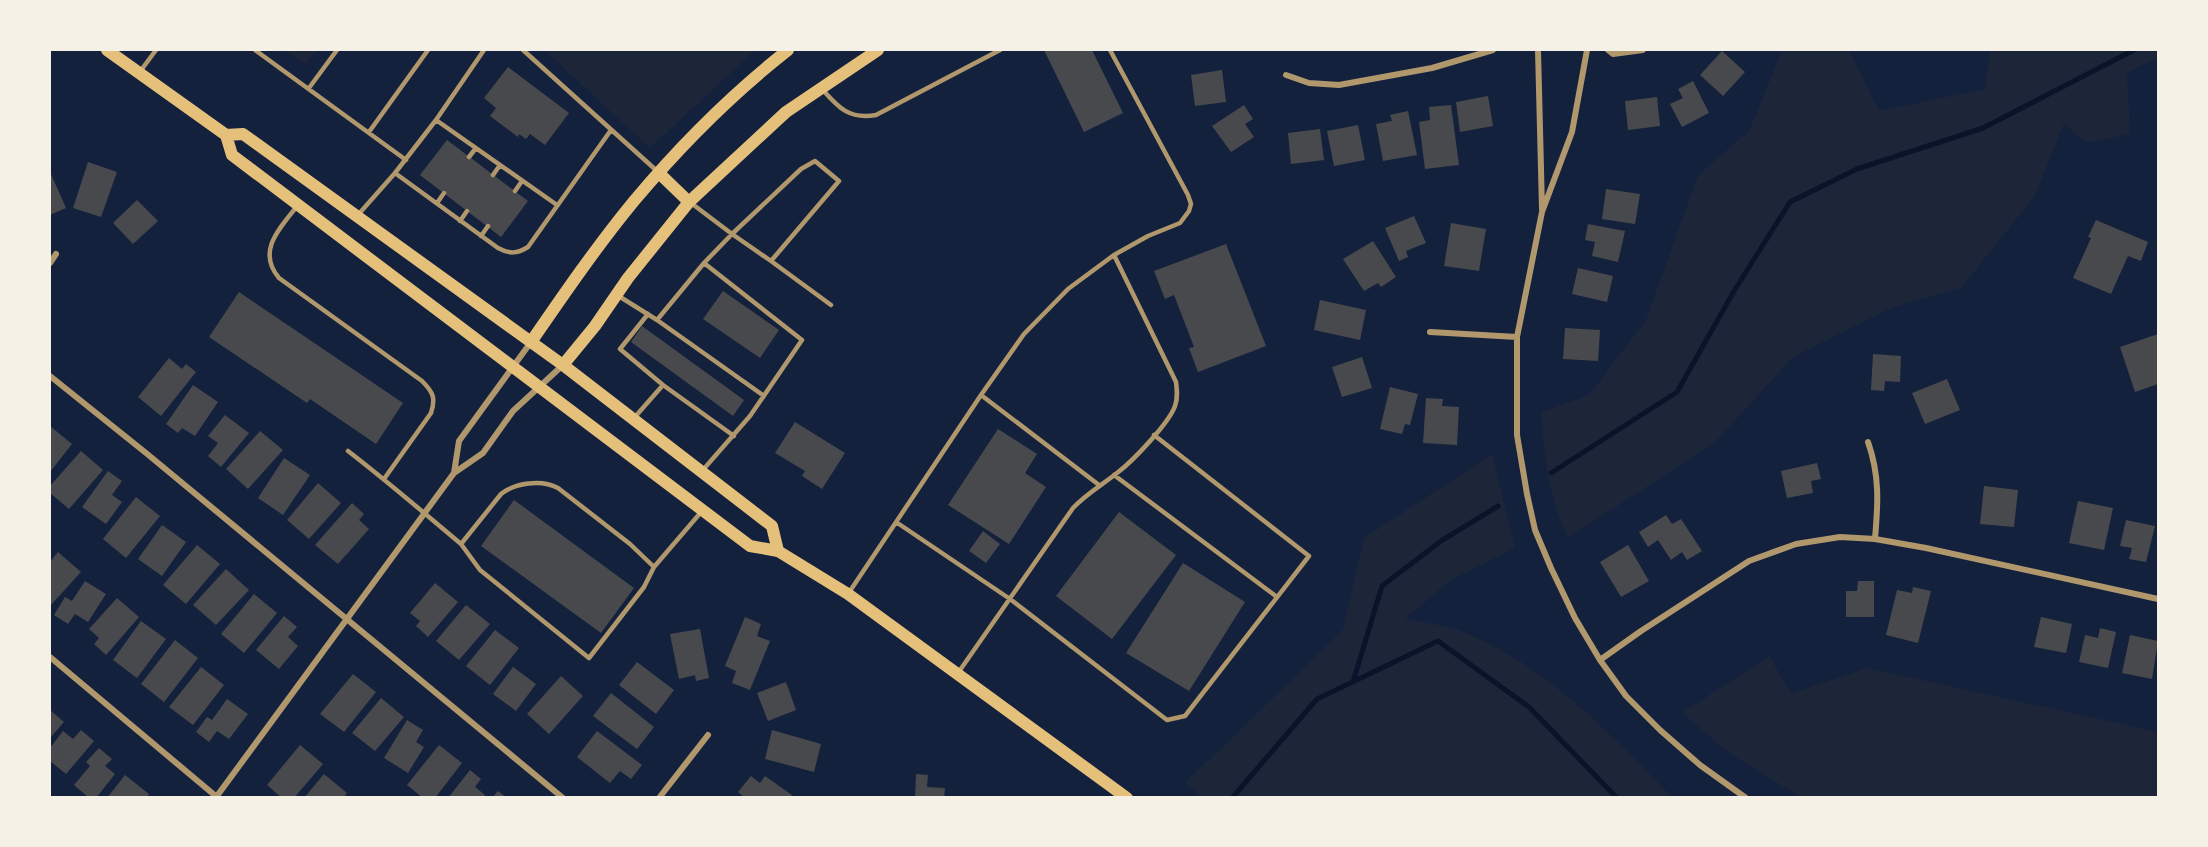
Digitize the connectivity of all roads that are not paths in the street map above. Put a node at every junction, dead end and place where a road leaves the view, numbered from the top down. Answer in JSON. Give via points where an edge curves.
{"nodes":[{"id":1,"x":107,"y":50,"type":"edge"},
{"id":2,"x":156,"y":50,"type":"edge"},
{"id":3,"x":255,"y":50,"type":"edge"},
{"id":4,"x":337,"y":50,"type":"edge"},
{"id":5,"x":428,"y":50,"type":"edge"},
{"id":6,"x":484,"y":50,"type":"edge"},
{"id":7,"x":523,"y":50,"type":"edge"},
{"id":8,"x":788,"y":50,"type":"edge"},
{"id":9,"x":878,"y":50,"type":"edge"},
{"id":10,"x":1000,"y":50,"type":"edge"},
{"id":11,"x":1110,"y":50,"type":"edge"},
{"id":12,"x":1493,"y":50,"type":"edge"},
{"id":13,"x":1538,"y":50,"type":"edge"},
{"id":14,"x":1587,"y":50,"type":"edge"},
{"id":15,"x":1608,"y":50,"type":"edge"},
{"id":16,"x":1643,"y":50,"type":"edge"},
{"id":17,"x":139,"y":73,"type":"junction"},
{"id":18,"x":1286,"y":75,"type":"dead end"},
{"id":19,"x":309,"y":88,"type":"junction"},
{"id":20,"x":821,"y":88,"type":"junction"},
{"id":21,"x":436,"y":120,"type":"junction"},
{"id":22,"x":610,"y":130,"type":"junction"},
{"id":23,"x":369,"y":132,"type":"junction"},
{"id":24,"x":226,"y":135,"type":"junction"},
{"id":25,"x":476,"y":148,"type":"junction"},
{"id":26,"x":469,"y":157,"type":"dead end"},
{"id":27,"x":406,"y":160,"type":"junction"},
{"id":28,"x":500,"y":165,"type":"junction"},
{"id":29,"x":395,"y":173,"type":"junction"},
{"id":30,"x":659,"y":173,"type":"junction"},
{"id":31,"x":493,"y":175,"type":"dead end"},
{"id":32,"x":522,"y":181,"type":"junction"},
{"id":33,"x":515,"y":191,"type":"dead end"},
{"id":34,"x":444,"y":193,"type":"dead end"},
{"id":35,"x":689,"y":202,"type":"junction"},
{"id":36,"x":437,"y":203,"type":"junction"},
{"id":37,"x":298,"y":205,"type":"junction"},
{"id":38,"x":557,"y":205,"type":"junction"},
{"id":39,"x":467,"y":211,"type":"dead end"},
{"id":40,"x":1542,"y":212,"type":"junction"},
{"id":41,"x":357,"y":216,"type":"junction"},
{"id":42,"x":460,"y":221,"type":"junction"},
{"id":43,"x":488,"y":226,"type":"dead end"},
{"id":44,"x":732,"y":234,"type":"junction"},
{"id":45,"x":481,"y":236,"type":"junction"},
{"id":46,"x":56,"y":254,"type":"dead end"},
{"id":47,"x":1114,"y":255,"type":"junction"},
{"id":48,"x":771,"y":261,"type":"junction"},
{"id":49,"x":50,"y":263,"type":"edge"},
{"id":50,"x":704,"y":264,"type":"junction"},
{"id":51,"x":616,"y":294,"type":"junction"},
{"id":52,"x":831,"y":305,"type":"dead end"},
{"id":53,"x":648,"y":314,"type":"junction"},
{"id":54,"x":657,"y":320,"type":"junction"},
{"id":55,"x":1430,"y":333,"type":"dead end"},
{"id":56,"x":1517,"y":338,"type":"junction"},
{"id":57,"x":531,"y":342,"type":"junction"},
{"id":58,"x":562,"y":365,"type":"junction"},
{"id":59,"x":513,"y":368,"type":"junction"},
{"id":60,"x":50,"y":376,"type":"edge"},
{"id":61,"x":663,"y":385,"type":"junction"},
{"id":62,"x":539,"y":386,"type":"junction"},
{"id":63,"x":981,"y":395,"type":"junction"},
{"id":64,"x":764,"y":396,"type":"junction"},
{"id":65,"x":632,"y":420,"type":"junction"},
{"id":66,"x":1154,"y":435,"type":"junction"},
{"id":67,"x":734,"y":436,"type":"junction"},
{"id":68,"x":1868,"y":442,"type":"dead end"},
{"id":69,"x":348,"y":451,"type":"dead end"},
{"id":70,"x":702,"y":471,"type":"junction"},
{"id":71,"x":454,"y":472,"type":"junction"},
{"id":72,"x":1114,"y":475,"type":"junction"},
{"id":73,"x":384,"y":479,"type":"junction"},
{"id":74,"x":1100,"y":485,"type":"junction"},
{"id":75,"x":703,"y":510,"type":"junction"},
{"id":76,"x":426,"y":512,"type":"junction"},
{"id":77,"x":896,"y":522,"type":"junction"},
{"id":78,"x":1875,"y":540,"type":"junction"},
{"id":79,"x":461,"y":544,"type":"junction"},
{"id":80,"x":778,"y":551,"type":"junction"},
{"id":81,"x":654,"y":567,"type":"junction"},
{"id":82,"x":848,"y":594,"type":"junction"},
{"id":83,"x":1277,"y":597,"type":"junction"},
{"id":84,"x":1010,"y":599,"type":"junction"},
{"id":85,"x":2158,"y":599,"type":"edge"},
{"id":86,"x":347,"y":620,"type":"junction"},
{"id":87,"x":50,"y":657,"type":"edge"},
{"id":88,"x":1600,"y":660,"type":"junction"},
{"id":89,"x":958,"y":673,"type":"junction"},
{"id":90,"x":708,"y":735,"type":"dead end"},
{"id":91,"x":218,"y":797,"type":"edge"},
{"id":92,"x":563,"y":798,"type":"edge"},
{"id":93,"x":659,"y":798,"type":"edge"},
{"id":94,"x":1127,"y":798,"type":"edge"},
{"id":95,"x":1746,"y":798,"type":"edge"}],
"edges":[{"from":1,"to":17,"type":"main road"},
{"from":2,"to":17,"type":"lane"},
{"from":3,"to":19,"type":"lane"},
{"from":4,"to":19,"type":"lane"},
{"from":5,"to":23,"type":"lane"},
{"from":6,"to":21,"type":"lane"},
{"from":7,"to":22,"type":"lane"},
{"from":8,"to":30,"type":"main road","via":[[747,83]]},
{"from":9,"to":20,"type":"main road"},
{"from":10,"to":20,"type":"lane","via":[[876,115],[859,115],[839,108]]},
{"from":11,"to":47,"type":"lane","via":[[1191,204],[1180,223]]},
{"from":12,"to":18,"type":"street","via":[[1432,68],[1339,85],[1309,83]]},
{"from":13,"to":40,"type":"street"},
{"from":14,"to":40,"type":"street","via":[[1572,132]]},
{"from":15,"to":16,"type":"street","via":[[1613,54]]},
{"from":17,"to":24,"type":"main road"},
{"from":19,"to":23,"type":"lane"},
{"from":20,"to":35,"type":"main road","via":[[786,112]]},
{"from":21,"to":25,"type":"lane"},
{"from":21,"to":27,"type":"lane"},
{"from":22,"to":30,"type":"lane"},
{"from":22,"to":38,"type":"lane"},
{"from":23,"to":27,"type":"lane"},
{"from":24,"to":37,"type":"main road","via":[[232,155]]},
{"from":24,"to":41,"type":"main road","via":[[243,134]]},
{"from":25,"to":26,"type":"lane"},
{"from":25,"to":28,"type":"lane"},
{"from":27,"to":29,"type":"lane"},
{"from":28,"to":31,"type":"lane"},
{"from":28,"to":32,"type":"lane"},
{"from":29,"to":36,"type":"lane"},
{"from":29,"to":41,"type":"lane"},
{"from":30,"to":35,"type":"main road"},
{"from":30,"to":57,"type":"main road","via":[[633,202]]},
{"from":32,"to":33,"type":"lane"},
{"from":32,"to":38,"type":"lane"},
{"from":34,"to":36,"type":"lane"},
{"from":35,"to":44,"type":"lane"},
{"from":35,"to":51,"type":"main road"},
{"from":36,"to":42,"type":"lane"},
{"from":37,"to":59,"type":"main road"},
{"from":37,"to":73,"type":"lane","via":[[273,240],[269,261],[273,270],[432,392],[431,413]]},
{"from":38,"to":45,"type":"lane","via":[[528,247],[521,251],[505,252]]},
{"from":39,"to":42,"type":"lane"},
{"from":40,"to":56,"type":"street"},
{"from":41,"to":57,"type":"main road"},
{"from":42,"to":45,"type":"lane"},
{"from":43,"to":45,"type":"lane"},
{"from":44,"to":48,"type":"lane"},
{"from":44,"to":48,"type":"lane","via":[[814,161],[839,181]]},
{"from":44,"to":50,"type":"lane"},
{"from":46,"to":49,"type":"street"},
{"from":47,"to":63,"type":"lane","via":[[1068,289],[1024,334]]},
{"from":47,"to":66,"type":"lane","via":[[1176,382],[1172,413]]},
{"from":48,"to":52,"type":"lane"},
{"from":50,"to":54,"type":"lane"},
{"from":50,"to":64,"type":"lane","via":[[802,340]]},
{"from":51,"to":53,"type":"lane"},
{"from":51,"to":58,"type":"main road"},
{"from":53,"to":54,"type":"lane"},
{"from":53,"to":61,"type":"lane","via":[[620,349]]},
{"from":54,"to":64,"type":"lane"},
{"from":55,"to":56,"type":"street"},
{"from":56,"to":88,"type":"street","via":[[1517,435],[1535,530],[1575,618]]},
{"from":57,"to":58,"type":"main road"},
{"from":57,"to":59,"type":"street"},
{"from":58,"to":62,"type":"street"},
{"from":58,"to":65,"type":"main road"},
{"from":59,"to":62,"type":"main road"},
{"from":59,"to":71,"type":"street","via":[[459,441]]},
{"from":60,"to":86,"type":"street"},
{"from":61,"to":65,"type":"lane"},
{"from":61,"to":67,"type":"lane"},
{"from":62,"to":71,"type":"street","via":[[513,411],[483,453]]},
{"from":62,"to":75,"type":"main road"},
{"from":63,"to":74,"type":"lane"},
{"from":63,"to":77,"type":"lane"},
{"from":64,"to":67,"type":"lane"},
{"from":65,"to":70,"type":"main road"},
{"from":66,"to":72,"type":"lane"},
{"from":66,"to":83,"type":"lane","via":[[1309,556]]},
{"from":67,"to":70,"type":"lane"},
{"from":68,"to":78,"type":"street","via":[[1879,496]]},
{"from":69,"to":73,"type":"lane"},
{"from":70,"to":80,"type":"main road","via":[[772,526]]},
{"from":71,"to":76,"type":"street"},
{"from":72,"to":74,"type":"lane"},
{"from":72,"to":83,"type":"lane"},
{"from":73,"to":76,"type":"lane"},
{"from":74,"to":84,"type":"lane","via":[[1073,508]]},
{"from":75,"to":80,"type":"main road","via":[[750,546]]},
{"from":75,"to":81,"type":"lane"},
{"from":76,"to":79,"type":"lane"},
{"from":76,"to":86,"type":"street"},
{"from":77,"to":82,"type":"lane"},
{"from":77,"to":84,"type":"lane"},
{"from":78,"to":85,"type":"street"},
{"from":78,"to":88,"type":"street","via":[[1840,537],[1796,544],[1749,561]]},
{"from":79,"to":81,"type":"lane","via":[[505,491],[522,484],[546,484],[558,488]]},
{"from":79,"to":81,"type":"lane","via":[[480,570],[589,658],[644,587]]},
{"from":80,"to":82,"type":"main road"},
{"from":82,"to":89,"type":"main road"},
{"from":83,"to":84,"type":"lane","via":[[1185,716],[1167,720]]},
{"from":84,"to":89,"type":"lane"},
{"from":86,"to":91,"type":"street"},
{"from":86,"to":92,"type":"street"},
{"from":87,"to":91,"type":"street"},
{"from":88,"to":95,"type":"street","via":[[1626,696],[1660,730]]},
{"from":89,"to":94,"type":"main road"},
{"from":90,"to":93,"type":"street"}]}
